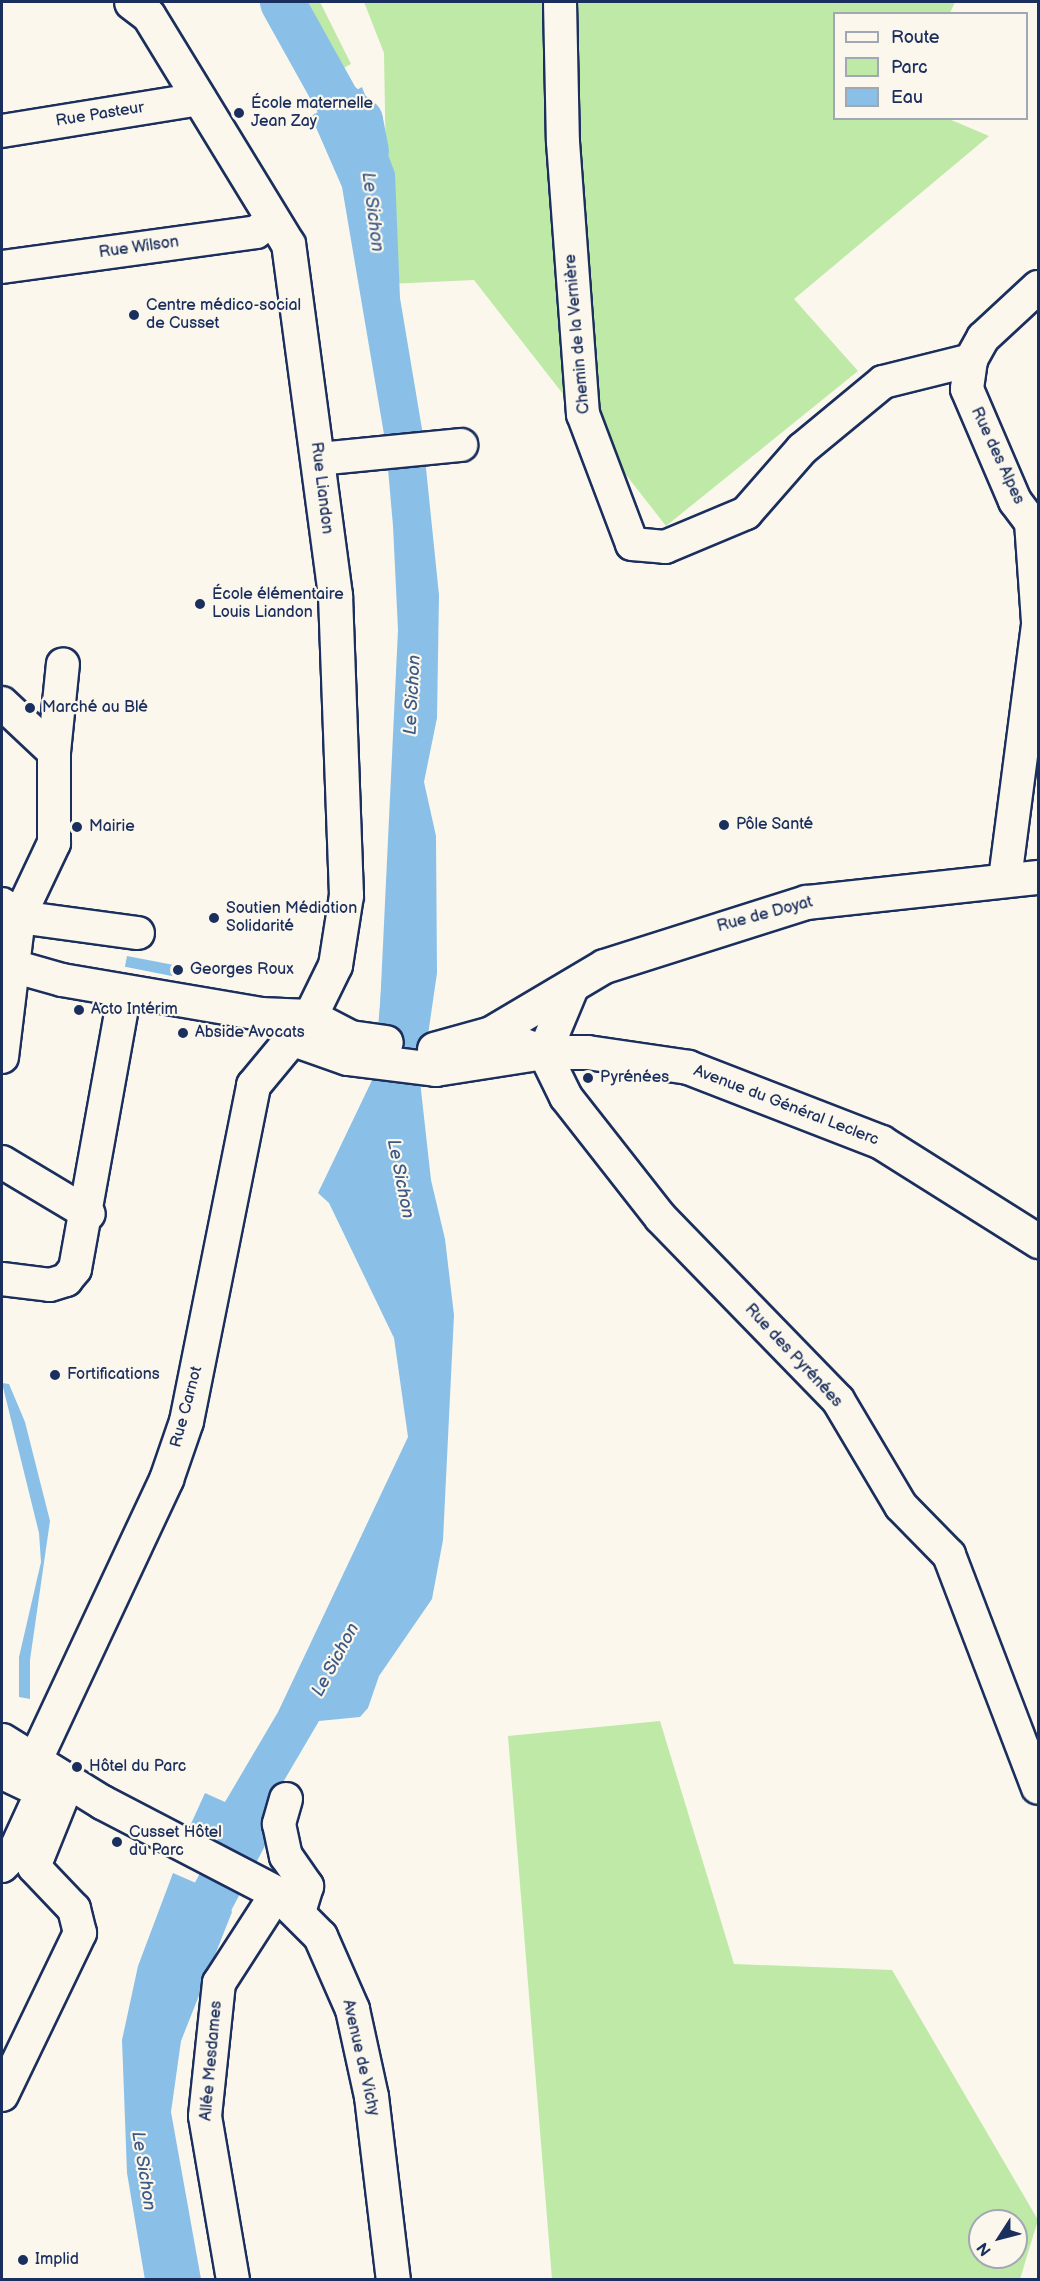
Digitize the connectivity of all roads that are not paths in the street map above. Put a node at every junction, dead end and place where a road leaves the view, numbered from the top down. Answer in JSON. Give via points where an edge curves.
{"nodes":[{"id":1,"x":131,"y":2,"type":"edge"},
{"id":2,"x":560,"y":2,"type":"edge"},
{"id":3,"x":199,"y":99,"type":"junction"},
{"id":4,"x":2,"y":131,"type":"edge"},
{"id":5,"x":273,"y":220,"type":"junction"},
{"id":6,"x":2,"y":267,"type":"edge"},
{"id":7,"x":1038,"y":287,"type":"edge"},
{"id":8,"x":971,"y":360,"type":"junction"},
{"id":9,"x":461,"y":445,"type":"dead end"},
{"id":10,"x":318,"y":459,"type":"junction"},
{"id":11,"x":1035,"y":522,"type":"edge"},
{"id":12,"x":1038,"y":622,"type":"edge"},
{"id":13,"x":63,"y":664,"type":"dead end"},
{"id":14,"x":2,"y":703,"type":"edge"},
{"id":15,"x":54,"y":752,"type":"junction"},
{"id":16,"x":1038,"y":877,"type":"edge"},
{"id":17,"x":1005,"y":879,"type":"junction"},
{"id":18,"x":10,"y":910,"type":"edge"},
{"id":19,"x":138,"y":933,"type":"dead end"},
{"id":20,"x":7,"y":965,"type":"edge"},
{"id":21,"x":571,"y":987,"type":"junction"},
{"id":22,"x":125,"y":991,"type":"junction"},
{"id":23,"x":301,"y":1028,"type":"junction"},
{"id":24,"x":491,"y":1033,"type":"junction"},
{"id":25,"x":544,"y":1052,"type":"junction"},
{"id":26,"x":2,"y":1057,"type":"edge"},
{"id":27,"x":438,"y":1060,"type":"junction"},
{"id":28,"x":2,"y":1162,"type":"edge"},
{"id":29,"x":89,"y":1214,"type":"junction"},
{"id":30,"x":1038,"y":1240,"type":"edge"},
{"id":31,"x":2,"y":1279,"type":"edge"},
{"id":32,"x":2,"y":1740,"type":"edge"},
{"id":33,"x":2,"y":1772,"type":"edge"},
{"id":34,"x":46,"y":1785,"type":"junction"},
{"id":35,"x":1038,"y":1788,"type":"edge"},
{"id":36,"x":285,"y":1799,"type":"dead end"},
{"id":37,"x":183,"y":1846,"type":"junction"},
{"id":38,"x":16,"y":1863,"type":"edge"},
{"id":39,"x":288,"y":1902,"type":"junction"},
{"id":40,"x":2,"y":2095,"type":"edge"},
{"id":41,"x":233,"y":2280,"type":"edge"},
{"id":42,"x":393,"y":2280,"type":"edge"}],
"edges":[{"from":1,"to":3,"type":"main road","name":"Rue Liandon","via":[[148,15]]},
{"from":2,"to":8,"type":"street","name":"Chemin de la Vernière","via":[[563,142],[584,414],[632,544],[665,548],[746,513],[802,449],[884,382]]},
{"from":3,"to":4,"type":"street","name":"Rue Pasteur"},
{"from":3,"to":5,"type":"main road","name":"Rue Liandon"},
{"from":5,"to":6,"type":"street","name":"Rue Wilson","via":[[256,232]]},
{"from":5,"to":10,"type":"main road","name":"Rue Liandon","via":[[288,244]]},
{"from":7,"to":8,"type":"street","via":[[983,338]]},
{"from":8,"to":11,"type":"street","name":"Rue des Alpes","via":[[967,389],[976,419],[1015,501]]},
{"from":9,"to":10,"type":"street"},
{"from":10,"to":23,"type":"main road","name":"Rue Liandon","via":[[336,607],[346,895],[335,965]]},
{"from":11,"to":12,"type":"street","name":"Rue des Alpes"},
{"from":12,"to":17,"type":"street","name":"Rue des Alpes"},
{"from":13,"to":15,"type":"street"},
{"from":14,"to":15,"type":"street"},
{"from":15,"to":18,"type":"street","via":[[54,843]]},
{"from":16,"to":17,"type":"main road","name":"Rue de Doyat"},
{"from":17,"to":21,"type":"main road","name":"Rue de Doyat","via":[[806,902],[614,963]]},
{"from":18,"to":19,"type":"street"},
{"from":18,"to":20,"type":"street"},
{"from":20,"to":22,"type":"street"},
{"from":20,"to":26,"type":"street"},
{"from":21,"to":24,"type":"main road","name":"Rue de Doyat"},
{"from":21,"to":25,"type":"main road"},
{"from":22,"to":23,"type":"street","via":[[260,1014]]},
{"from":22,"to":29,"type":"street"},
{"from":23,"to":27,"type":"main road","via":[[348,1048]]},
{"from":23,"to":34,"type":"main road","name":"Rue Carnot","via":[[253,1085],[186,1421]]},
{"from":24,"to":25,"type":"street"},
{"from":24,"to":27,"type":"main road","name":"Rue de Doyat"},
{"from":25,"to":27,"type":"main road","name":"Avenue du Général Leclerc"},
{"from":25,"to":30,"type":"main road","name":"Avenue du Général Leclerc","via":[[638,1056],[699,1071],[881,1142]]},
{"from":25,"to":35,"type":"street","name":"Rue des Pyrénées","via":[[566,1096],[662,1218],[838,1400],[901,1506],[949,1555]]},
{"from":28,"to":29,"type":"street"},
{"from":29,"to":31,"type":"street","via":[[75,1269],[66,1280],[50,1285]]},
{"from":32,"to":34,"type":"main road"},
{"from":33,"to":34,"type":"main road"},
{"from":34,"to":37,"type":"main road","name":"Avenue de Vichy","via":[[102,1802]]},
{"from":34,"to":37,"type":"main road","name":"Avenue de Vichy","via":[[123,1828]]},
{"from":34,"to":38,"type":"street"},
{"from":36,"to":39,"type":"street","via":[[279,1824],[286,1856],[307,1887]]},
{"from":37,"to":39,"type":"main road","name":"Avenue de Vichy","via":[[246,1875]]},
{"from":38,"to":40,"type":"street","via":[[74,1909],[80,1933]]},
{"from":39,"to":41,"type":"street","name":"Allée Mesdames","via":[[219,1983],[205,2116]]},
{"from":39,"to":42,"type":"main road","name":"Avenue de Vichy","via":[[320,1936],[352,2009],[371,2096]]}]}
